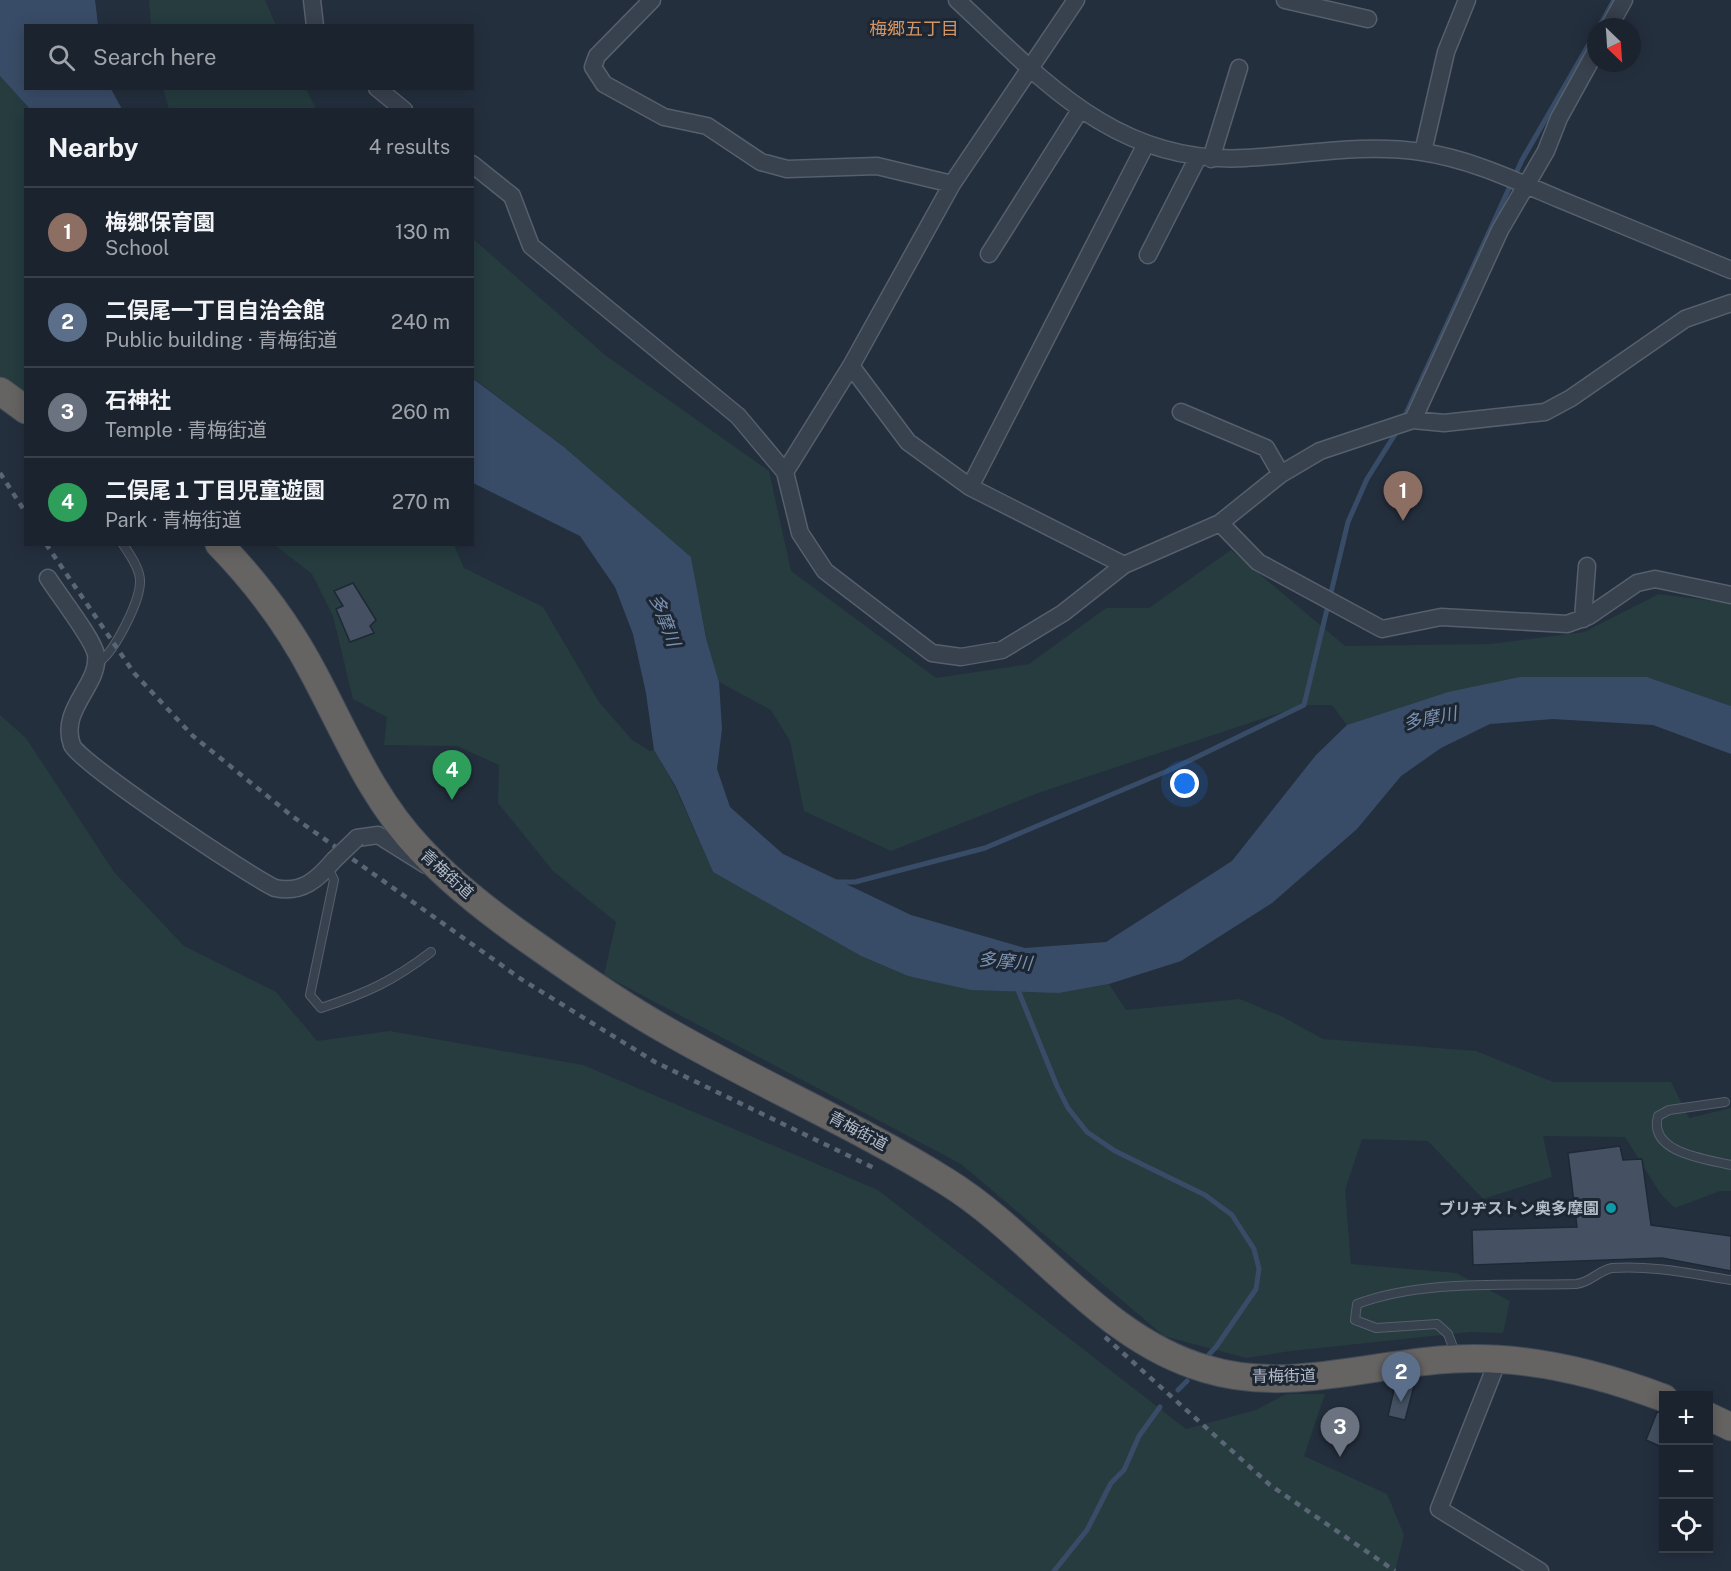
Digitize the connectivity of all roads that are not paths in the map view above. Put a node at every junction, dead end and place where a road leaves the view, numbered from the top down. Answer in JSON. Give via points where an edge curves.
{"nodes":[{"id":1,"x":312,"y":0,"type":"edge"},
{"id":2,"x":652,"y":0,"type":"edge"},
{"id":3,"x":957,"y":0,"type":"edge"},
{"id":4,"x":1076,"y":0,"type":"edge"},
{"id":5,"x":1285,"y":0,"type":"edge"},
{"id":6,"x":1467,"y":0,"type":"edge"},
{"id":7,"x":1624,"y":0,"type":"edge"},
{"id":8,"x":1614,"y":18,"type":"edge"},
{"id":9,"x":1368,"y":19,"type":"dead end"},
{"id":10,"x":315,"y":24,"type":"edge"},
{"id":11,"x":1587,"y":67,"type":"edge"},
{"id":12,"x":1239,"y":68,"type":"dead end"},
{"id":13,"x":1031,"y":69,"type":"junction"},
{"id":14,"x":379,"y":90,"type":"edge"},
{"id":15,"x":402,"y":108,"type":"edge"},
{"id":16,"x":1080,"y":110,"type":"junction"},
{"id":17,"x":1146,"y":144,"type":"junction"},
{"id":18,"x":1423,"y":152,"type":"junction"},
{"id":19,"x":1205,"y":158,"type":"junction"},
{"id":20,"x":474,"y":166,"type":"edge"},
{"id":21,"x":952,"y":184,"type":"junction"},
{"id":22,"x":1527,"y":186,"type":"junction"},
{"id":23,"x":989,"y":254,"type":"dead end"},
{"id":24,"x":1148,"y":255,"type":"dead end"},
{"id":25,"x":1731,"y":270,"type":"edge"},
{"id":26,"x":1731,"y":303,"type":"edge"},
{"id":27,"x":851,"y":366,"type":"junction"},
{"id":28,"x":0,"y":390,"type":"edge"},
{"id":29,"x":24,"y":408,"type":"edge"},
{"id":30,"x":1181,"y":412,"type":"dead end"},
{"id":31,"x":1413,"y":420,"type":"junction"},
{"id":32,"x":785,"y":472,"type":"junction"},
{"id":33,"x":1281,"y":474,"type":"junction"},
{"id":34,"x":970,"y":487,"type":"junction"},
{"id":35,"x":1220,"y":523,"type":"junction"},
{"id":36,"x":124,"y":546,"type":"edge"},
{"id":37,"x":221,"y":546,"type":"edge"},
{"id":38,"x":1124,"y":565,"type":"junction"},
{"id":39,"x":1587,"y":566,"type":"dead end"},
{"id":40,"x":48,"y":578,"type":"dead end"},
{"id":41,"x":1731,"y":595,"type":"edge"},
{"id":42,"x":1583,"y":619,"type":"junction"},
{"id":43,"x":96,"y":664,"type":"junction"},
{"id":44,"x":331,"y":864,"type":"junction"},
{"id":45,"x":447,"y":876,"type":"junction"},
{"id":46,"x":431,"y":951,"type":"dead end"},
{"id":47,"x":1725,"y":1102,"type":"dead end"},
{"id":48,"x":1731,"y":1165,"type":"edge"},
{"id":49,"x":1731,"y":1280,"type":"edge"},
{"id":50,"x":1457,"y":1358,"type":"junction"},
{"id":51,"x":1498,"y":1360,"type":"junction"},
{"id":52,"x":1659,"y":1396,"type":"edge"},
{"id":53,"x":1713,"y":1418,"type":"edge"},
{"id":54,"x":1731,"y":1427,"type":"edge"},
{"id":55,"x":1540,"y":1571,"type":"edge"}],
"edges":[{"from":1,"to":10,"type":"street"},
{"from":2,"to":21,"type":"street","via":[[597,56],[593,67],[604,84],[664,117],[707,126],[774,167],[877,166]]},
{"from":3,"to":13,"type":"street"},
{"from":4,"to":13,"type":"street"},
{"from":5,"to":9,"type":"street"},
{"from":6,"to":18,"type":"street","via":[[1446,52]]},
{"from":7,"to":8,"type":"street"},
{"from":11,"to":22,"type":"street"},
{"from":12,"to":19,"type":"street"},
{"from":13,"to":16,"type":"street"},
{"from":13,"to":21,"type":"street"},
{"from":14,"to":15,"type":"street"},
{"from":16,"to":17,"type":"street"},
{"from":16,"to":23,"type":"street"},
{"from":17,"to":19,"type":"street"},
{"from":17,"to":34,"type":"street"},
{"from":18,"to":19,"type":"street","via":[[1388,148]]},
{"from":18,"to":22,"type":"street","via":[[1474,164]]},
{"from":19,"to":24,"type":"street"},
{"from":20,"to":32,"type":"street","via":[[512,196],[531,246],[738,416]]},
{"from":21,"to":27,"type":"street"},
{"from":22,"to":25,"type":"street"},
{"from":22,"to":31,"type":"street","via":[[1484,261]]},
{"from":26,"to":31,"type":"street","via":[[1685,319],[1571,399],[1545,412],[1444,423]]},
{"from":27,"to":32,"type":"street"},
{"from":27,"to":34,"type":"street","via":[[908,442]]},
{"from":28,"to":29,"type":"highway"},
{"from":30,"to":33,"type":"street","via":[[1266,448]]},
{"from":31,"to":33,"type":"street","via":[[1320,451]]},
{"from":32,"to":38,"type":"street","via":[[800,533],[825,571],[932,653],[961,657],[1002,650],[1063,614]]},
{"from":33,"to":35,"type":"street"},
{"from":34,"to":38,"type":"street"},
{"from":35,"to":38,"type":"street"},
{"from":35,"to":42,"type":"street","via":[[1258,562],[1382,629],[1441,617],[1567,624]]},
{"from":36,"to":43,"type":"lane","via":[[141,582],[106,659]]},
{"from":37,"to":45,"type":"highway","name":"青梅街道","via":[[279,614],[389,811]]},
{"from":39,"to":42,"type":"street"},
{"from":40,"to":43,"type":"street","via":[[93,647]]},
{"from":41,"to":42,"type":"street","via":[[1655,579],[1637,584]]},
{"from":43,"to":44,"type":"street","via":[[79,698],[69,732],[72,745],[106,778],[275,888],[304,887]]},
{"from":44,"to":45,"type":"street","bridge":true,"via":[[357,838],[378,836]]},
{"from":44,"to":46,"type":"lane","via":[[334,880],[310,996],[321,1008],[364,994],[401,975]]},
{"from":45,"to":50,"type":"highway","name":"青梅街道","via":[[495,917],[603,992],[667,1031],[871,1137],[949,1183],[995,1215],[1069,1284],[1171,1358],[1228,1375],[1298,1379]]},
{"from":47,"to":48,"type":"lane","via":[[1669,1110],[1658,1116],[1655,1125],[1675,1151]]},
{"from":49,"to":50,"type":"lane","via":[[1665,1270],[1610,1268],[1586,1283],[1386,1293],[1358,1304],[1355,1320],[1376,1328],[1437,1324],[1448,1334]]},
{"from":50,"to":51,"type":"highway","name":"青梅街道"},
{"from":51,"to":52,"type":"highway","name":"青梅街道","via":[[1581,1373]]},
{"from":51,"to":55,"type":"street","via":[[1439,1509]]},
{"from":53,"to":54,"type":"highway"}]}
